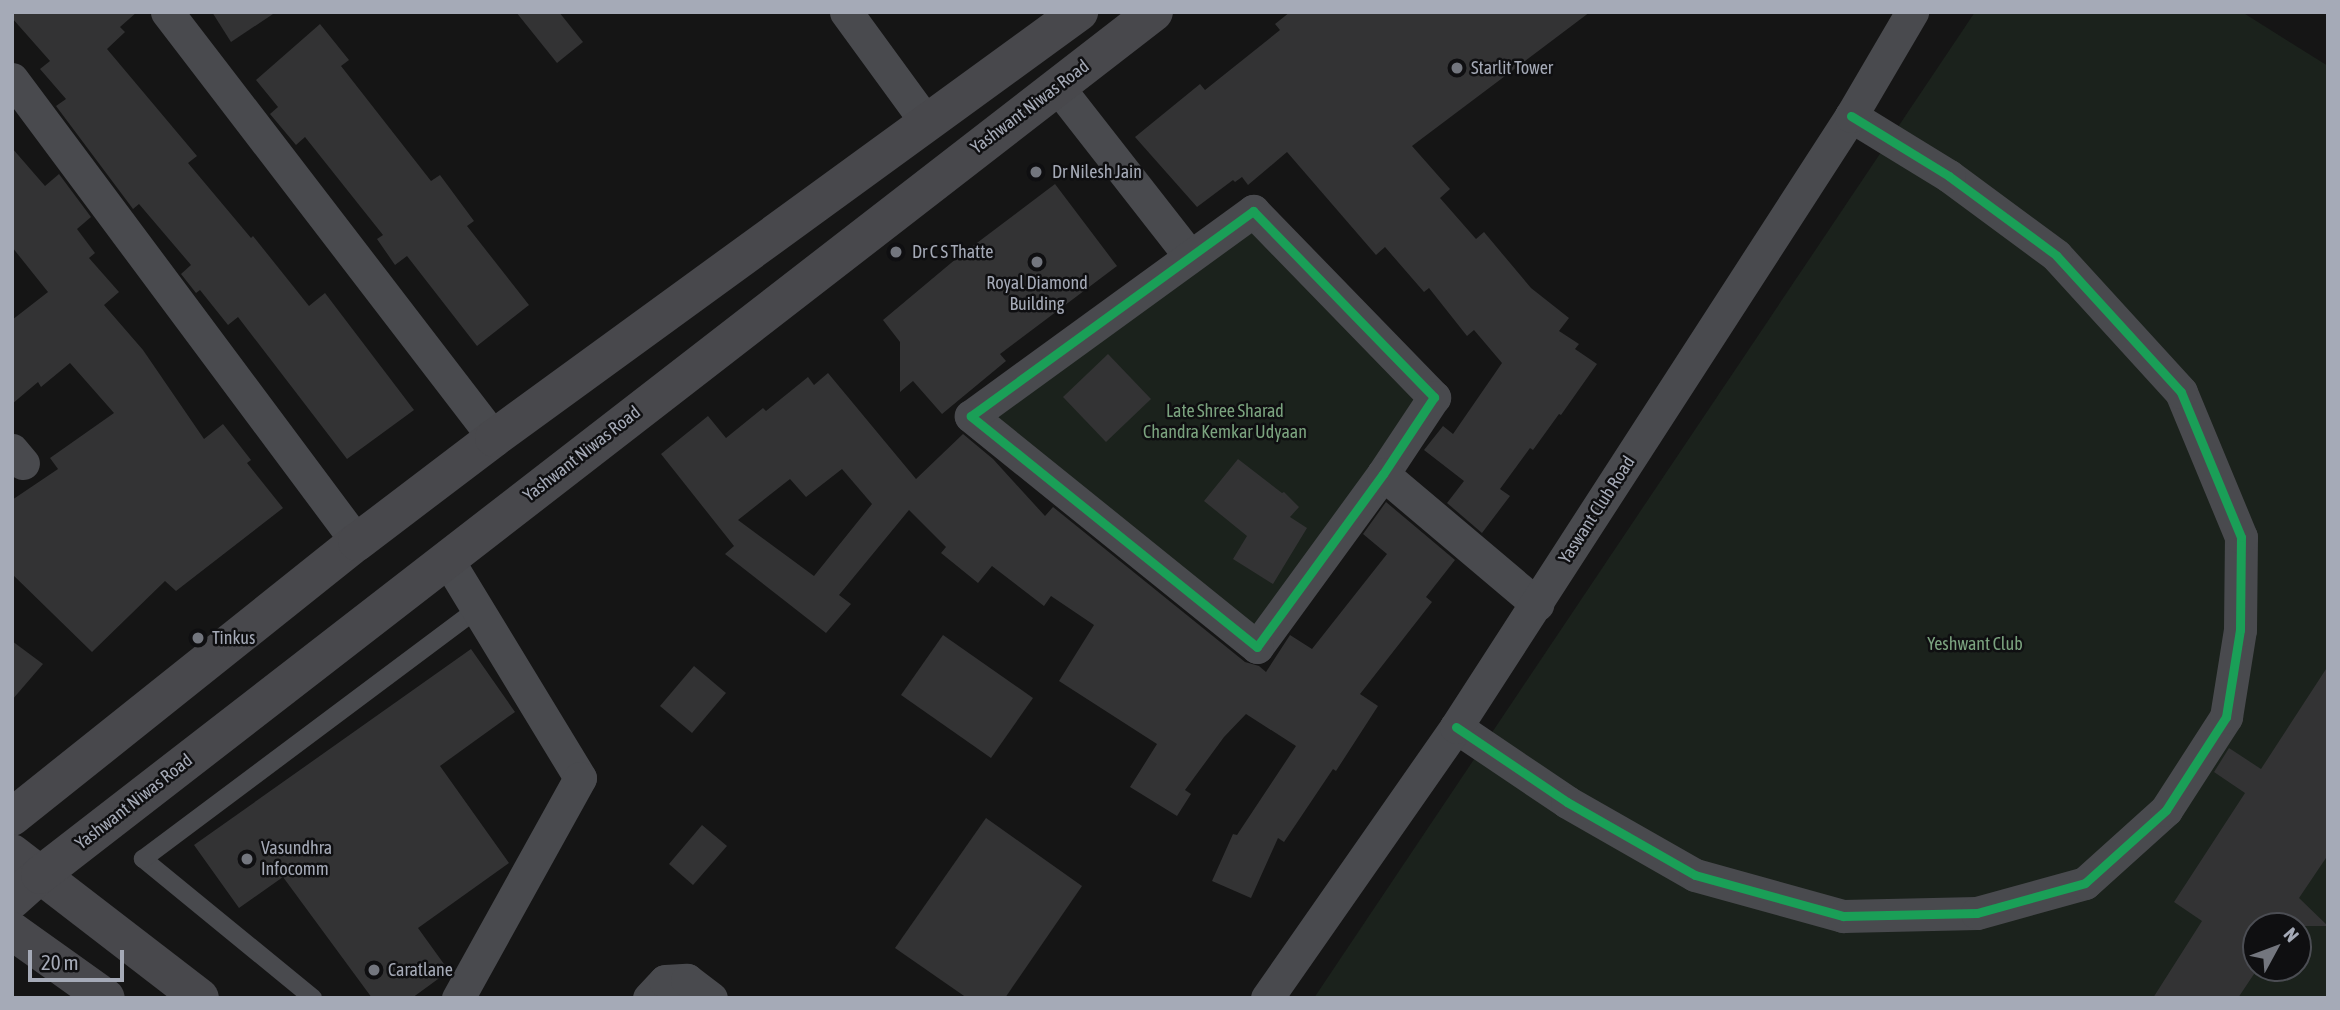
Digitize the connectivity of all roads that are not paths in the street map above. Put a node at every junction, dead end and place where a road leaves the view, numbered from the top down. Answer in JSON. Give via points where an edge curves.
{"nodes":[{"id":1,"x":167,"y":12,"type":"edge"},
{"id":2,"x":846,"y":12,"type":"edge"},
{"id":3,"x":1079,"y":12,"type":"edge"},
{"id":4,"x":1154,"y":12,"type":"edge"},
{"id":5,"x":1912,"y":12,"type":"edge"},
{"id":6,"x":12,"y":79,"type":"edge"},
{"id":7,"x":1057,"y":86,"type":"junction"},
{"id":8,"x":1851,"y":116,"type":"junction"},
{"id":9,"x":928,"y":123,"type":"junction"},
{"id":10,"x":1190,"y":256,"type":"junction"},
{"id":11,"x":494,"y":438,"type":"junction"},
{"id":12,"x":1382,"y":474,"type":"junction"},
{"id":13,"x":357,"y":542,"type":"junction"},
{"id":14,"x":447,"y":559,"type":"junction"},
{"id":15,"x":1537,"y":604,"type":"junction"},
{"id":16,"x":477,"y":609,"type":"junction"},
{"id":17,"x":1457,"y":727,"type":"junction"},
{"id":18,"x":12,"y":817,"type":"edge"},
{"id":19,"x":26,"y":864,"type":"edge"},
{"id":20,"x":14,"y":927,"type":"edge"},
{"id":21,"x":106,"y":998,"type":"edge"},
{"id":22,"x":200,"y":998,"type":"edge"},
{"id":23,"x":313,"y":998,"type":"edge"},
{"id":24,"x":458,"y":998,"type":"edge"},
{"id":25,"x":649,"y":998,"type":"edge"},
{"id":26,"x":711,"y":998,"type":"edge"},
{"id":27,"x":1267,"y":998,"type":"edge"}],
"edges":[{"from":1,"to":11,"type":"street"},
{"from":2,"to":9,"type":"street"},
{"from":3,"to":9,"type":"main road"},
{"from":4,"to":7,"type":"main road","name":"Yashwant Niwas Road"},
{"from":5,"to":8,"type":"street","name":"Yaswant Club Road"},
{"from":6,"to":13,"type":"street"},
{"from":7,"to":10,"type":"street"},
{"from":7,"to":14,"type":"main road","name":"Yashwant Niwas Road"},
{"from":8,"to":15,"type":"street","name":"Yaswant Club Road"},
{"from":8,"to":17,"type":"street","via":[[1950,176],[2056,255],[2181,392],[2241,537],[2240,630],[2226,717],[2166,810],[2085,883],[1977,913],[1843,916],[1695,875],[1567,802]]},
{"from":9,"to":11,"type":"main road"},
{"from":10,"to":12,"type":"street","via":[[1253,211],[1434,397]]},
{"from":10,"to":12,"type":"street","via":[[971,416],[1257,647]]},
{"from":11,"to":13,"type":"main road"},
{"from":12,"to":15,"type":"street"},
{"from":13,"to":18,"type":"main road"},
{"from":14,"to":16,"type":"street"},
{"from":14,"to":19,"type":"main road","name":"Yashwant Niwas Road"},
{"from":15,"to":17,"type":"street","name":"Yaswant Club Road"},
{"from":16,"to":23,"type":"lane","via":[[144,859]]},
{"from":16,"to":24,"type":"street","via":[[580,778]]},
{"from":17,"to":27,"type":"street","name":"Yaswant Club Road"},
{"from":19,"to":20,"type":"main road","name":"Yashwant Niwas Road"},
{"from":19,"to":22,"type":"main road"},
{"from":20,"to":21,"type":"main road"},
{"from":25,"to":26,"type":"street","via":[[665,981],[687,980]]}]}
